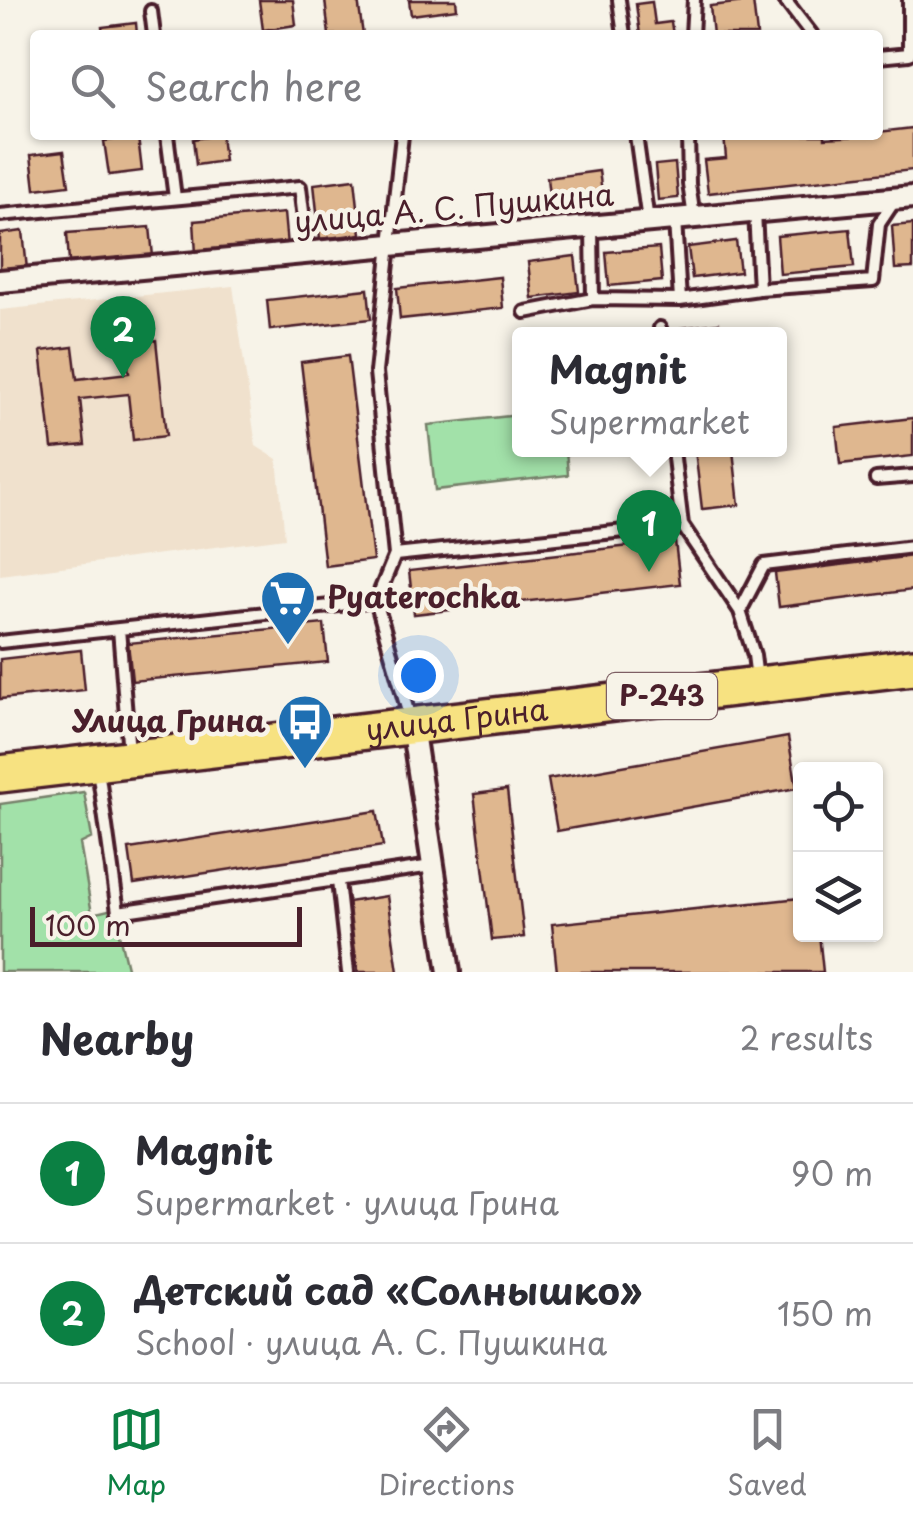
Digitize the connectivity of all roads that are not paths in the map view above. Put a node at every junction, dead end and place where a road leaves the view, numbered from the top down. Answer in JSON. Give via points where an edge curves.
{"nodes":[{"id":1,"x":619,"y":0,"type":"edge"},
{"id":2,"x":694,"y":0,"type":"edge"},
{"id":3,"x":785,"y":0,"type":"edge"},
{"id":4,"x":909,"y":0,"type":"edge"},
{"id":5,"x":151,"y":11,"type":"dead end"},
{"id":6,"x":153,"y":30,"type":"edge"},
{"id":7,"x":623,"y":30,"type":"edge"},
{"id":8,"x":692,"y":30,"type":"edge"},
{"id":9,"x":808,"y":30,"type":"edge"},
{"id":10,"x":911,"y":54,"type":"edge"},
{"id":11,"x":883,"y":57,"type":"edge"},
{"id":12,"x":168,"y":140,"type":"edge"},
{"id":13,"x":402,"y":140,"type":"edge"},
{"id":14,"x":637,"y":140,"type":"edge"},
{"id":15,"x":688,"y":140,"type":"edge"},
{"id":16,"x":175,"y":198,"type":"junction"},
{"id":17,"x":904,"y":198,"type":"edge"},
{"id":18,"x":755,"y":212,"type":"junction"},
{"id":19,"x":0,"y":215,"type":"edge"},
{"id":20,"x":684,"y":219,"type":"junction"},
{"id":21,"x":648,"y":221,"type":"junction"},
{"id":22,"x":592,"y":227,"type":"junction"},
{"id":23,"x":388,"y":246,"type":"junction"},
{"id":24,"x":308,"y":253,"type":"junction"},
{"id":25,"x":0,"y":282,"type":"edge"},
{"id":26,"x":759,"y":289,"type":"junction"},
{"id":27,"x":594,"y":299,"type":"junction"},
{"id":28,"x":680,"y":300,"type":"junction"},
{"id":29,"x":525,"y":312,"type":"dead end"},
{"id":30,"x":675,"y":457,"type":"edge"},
{"id":31,"x":913,"y":476,"type":"edge"},
{"id":32,"x":876,"y":479,"type":"dead end"},
{"id":33,"x":682,"y":525,"type":"junction"},
{"id":34,"x":913,"y":547,"type":"edge"},
{"id":35,"x":395,"y":555,"type":"junction"},
{"id":36,"x":376,"y":601,"type":"junction"},
{"id":37,"x":740,"y":611,"type":"junction"},
{"id":38,"x":119,"y":630,"type":"junction"},
{"id":39,"x":0,"y":642,"type":"edge"},
{"id":40,"x":913,"y":667,"type":"edge"},
{"id":41,"x":758,"y":685,"type":"junction"},
{"id":42,"x":412,"y":725,"type":"junction"},
{"id":43,"x":114,"y":761,"type":"junction"},
{"id":44,"x":0,"y":774,"type":"edge"},
{"id":45,"x":432,"y":866,"type":"junction"},
{"id":46,"x":338,"y":880,"type":"junction"},
{"id":47,"x":348,"y":972,"type":"edge"},
{"id":48,"x":450,"y":972,"type":"edge"}],
"edges":[{"from":1,"to":7,"type":"lane"},
{"from":2,"to":8,"type":"lane"},
{"from":3,"to":9,"type":"lane"},
{"from":4,"to":10,"type":"lane"},
{"from":5,"to":6,"type":"lane"},
{"from":10,"to":11,"type":"lane"},
{"from":12,"to":16,"type":"lane"},
{"from":13,"to":23,"type":"lane"},
{"from":14,"to":21,"type":"lane"},
{"from":15,"to":20,"type":"lane"},
{"from":16,"to":19,"type":"lane"},
{"from":16,"to":24,"type":"lane","via":[[300,187]]},
{"from":17,"to":18,"type":"street","name":"улица А. С. Пушкина"},
{"from":17,"to":26,"type":"lane","via":[[879,224],[873,282]]},
{"from":18,"to":20,"type":"street","name":"улица А. С. Пушкина"},
{"from":18,"to":26,"type":"lane"},
{"from":20,"to":21,"type":"street","name":"улица А. С. Пушкина"},
{"from":20,"to":28,"type":"lane"},
{"from":21,"to":22,"type":"street","name":"улица А. С. Пушкина"},
{"from":22,"to":23,"type":"street","name":"улица А. С. Пушкина"},
{"from":22,"to":27,"type":"lane"},
{"from":23,"to":24,"type":"street","name":"улица А. С. Пушкина"},
{"from":23,"to":35,"type":"lane","via":[[376,372]]},
{"from":24,"to":25,"type":"street","name":"улица А. С. Пушкина"},
{"from":26,"to":28,"type":"lane"},
{"from":27,"to":28,"type":"lane"},
{"from":27,"to":29,"type":"lane"},
{"from":30,"to":33,"type":"lane"},
{"from":31,"to":32,"type":"lane"},
{"from":33,"to":35,"type":"lane"},
{"from":33,"to":37,"type":"lane"},
{"from":34,"to":37,"type":"lane","via":[[764,566]]},
{"from":35,"to":36,"type":"lane"},
{"from":36,"to":38,"type":"lane"},
{"from":36,"to":42,"type":"lane"},
{"from":37,"to":41,"type":"lane"},
{"from":38,"to":39,"type":"lane"},
{"from":38,"to":43,"type":"lane"},
{"from":40,"to":41,"type":"highway","name":"улица Грина","number":"Р-243"},
{"from":41,"to":42,"type":"highway","name":"улица Грина","number":"Р-243"},
{"from":42,"to":43,"type":"highway","name":"улица Грина","number":"Р-243"},
{"from":42,"to":45,"type":"street"},
{"from":43,"to":44,"type":"highway","name":"улица Грина","number":"Р-243"},
{"from":43,"to":46,"type":"lane","via":[[118,912]]},
{"from":45,"to":46,"type":"lane"},
{"from":45,"to":48,"type":"street"},
{"from":46,"to":47,"type":"lane"}]}
